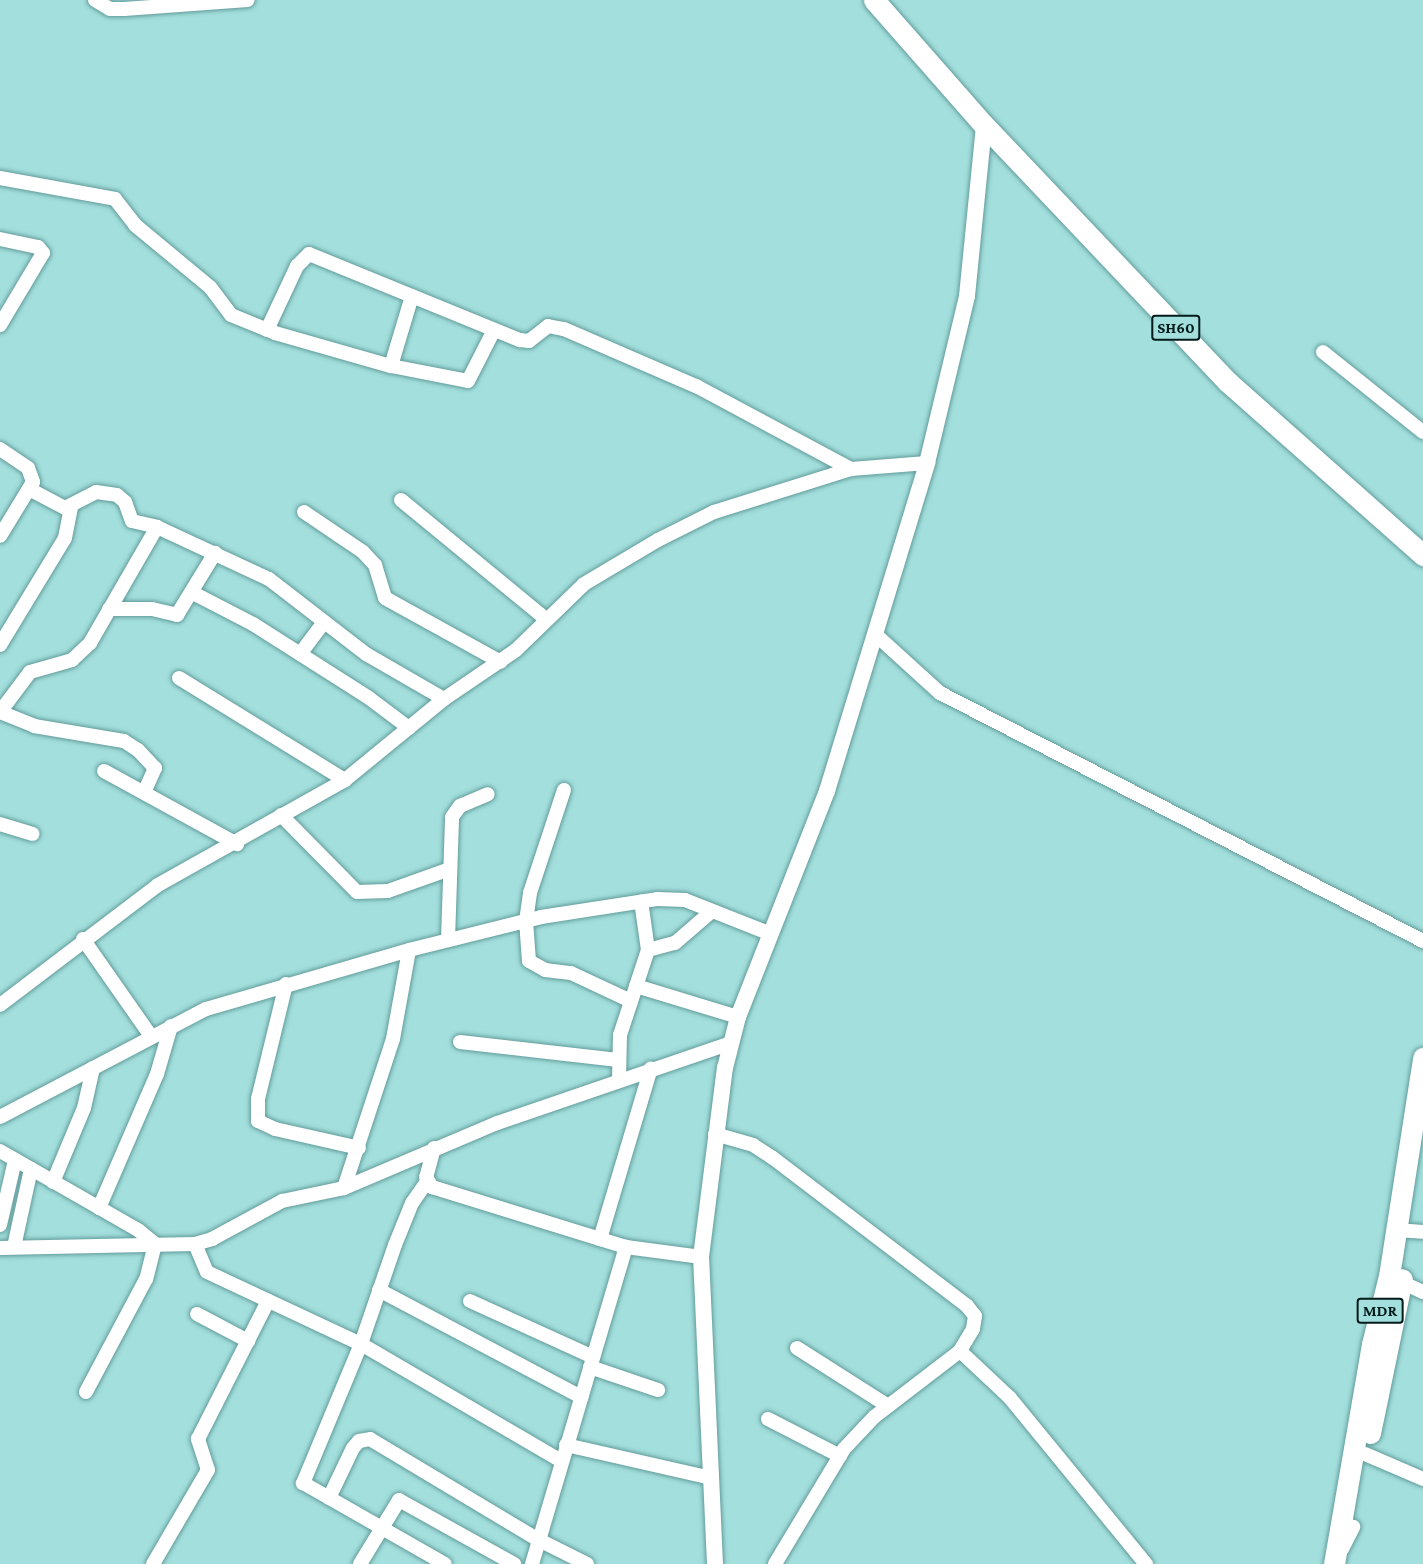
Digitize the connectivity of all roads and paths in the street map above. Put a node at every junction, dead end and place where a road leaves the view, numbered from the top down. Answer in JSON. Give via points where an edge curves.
{"nodes":[{"id":1,"x":95,"y":0,"type":"edge"},
{"id":2,"x":248,"y":0,"type":"edge"},
{"id":3,"x":874,"y":0,"type":"edge"},
{"id":4,"x":984,"y":125,"type":"junction"},
{"id":5,"x":0,"y":178,"type":"edge"},
{"id":6,"x":0,"y":239,"type":"edge"},
{"id":7,"x":412,"y":296,"type":"junction"},
{"id":8,"x":0,"y":325,"type":"edge"},
{"id":9,"x":267,"y":330,"type":"junction"},
{"id":10,"x":494,"y":330,"type":"junction"},
{"id":11,"x":1323,"y":352,"type":"dead end"},
{"id":12,"x":391,"y":366,"type":"junction"},
{"id":13,"x":1423,"y":432,"type":"edge"},
{"id":14,"x":0,"y":449,"type":"edge"},
{"id":15,"x":927,"y":463,"type":"junction"},
{"id":16,"x":851,"y":469,"type":"junction"},
{"id":17,"x":29,"y":489,"type":"junction"},
{"id":18,"x":401,"y":500,"type":"dead end"},
{"id":19,"x":71,"y":506,"type":"junction"},
{"id":20,"x":304,"y":512,"type":"dead end"},
{"id":21,"x":156,"y":527,"type":"junction"},
{"id":22,"x":0,"y":536,"type":"edge"},
{"id":23,"x":215,"y":553,"type":"junction"},
{"id":24,"x":1423,"y":555,"type":"edge"},
{"id":25,"x":193,"y":593,"type":"junction"},
{"id":26,"x":109,"y":609,"type":"junction"},
{"id":27,"x":546,"y":619,"type":"junction"},
{"id":28,"x":324,"y":622,"type":"junction"},
{"id":29,"x":876,"y":635,"type":"junction"},
{"id":30,"x":0,"y":645,"type":"edge"},
{"id":31,"x":300,"y":654,"type":"junction"},
{"id":32,"x":501,"y":662,"type":"junction"},
{"id":33,"x":179,"y":678,"type":"dead end"},
{"id":34,"x":444,"y":699,"type":"junction"},
{"id":35,"x":0,"y":712,"type":"edge"},
{"id":36,"x":409,"y":728,"type":"junction"},
{"id":37,"x":104,"y":771,"type":"dead end"},
{"id":38,"x":345,"y":780,"type":"junction"},
{"id":39,"x":564,"y":790,"type":"dead end"},
{"id":40,"x":144,"y":793,"type":"junction"},
{"id":41,"x":488,"y":794,"type":"dead end"},
{"id":42,"x":281,"y":815,"type":"junction"},
{"id":43,"x":0,"y":824,"type":"edge"},
{"id":44,"x":32,"y":834,"type":"dead end"},
{"id":45,"x":237,"y":844,"type":"junction"},
{"id":46,"x":450,"y":870,"type":"junction"},
{"id":47,"x":641,"y":901,"type":"junction"},
{"id":48,"x":712,"y":911,"type":"junction"},
{"id":49,"x":526,"y":921,"type":"junction"},
{"id":50,"x":771,"y":934,"type":"junction"},
{"id":51,"x":83,"y":939,"type":"junction"},
{"id":52,"x":448,"y":940,"type":"junction"},
{"id":53,"x":1423,"y":941,"type":"edge"},
{"id":54,"x":409,"y":950,"type":"junction"},
{"id":55,"x":648,"y":950,"type":"junction"},
{"id":56,"x":286,"y":984,"type":"junction"},
{"id":57,"x":636,"y":986,"type":"junction"},
{"id":58,"x":629,"y":999,"type":"junction"},
{"id":59,"x":0,"y":1005,"type":"edge"},
{"id":60,"x":738,"y":1017,"type":"junction"},
{"id":61,"x":171,"y":1026,"type":"junction"},
{"id":62,"x":150,"y":1036,"type":"junction"},
{"id":63,"x":460,"y":1042,"type":"dead end"},
{"id":64,"x":730,"y":1043,"type":"junction"},
{"id":65,"x":1423,"y":1058,"type":"edge"},
{"id":66,"x":618,"y":1060,"type":"junction"},
{"id":67,"x":93,"y":1068,"type":"junction"},
{"id":68,"x":651,"y":1068,"type":"junction"},
{"id":69,"x":619,"y":1079,"type":"junction"},
{"id":70,"x":0,"y":1118,"type":"edge"},
{"id":71,"x":715,"y":1134,"type":"junction"},
{"id":72,"x":1423,"y":1136,"type":"edge"},
{"id":73,"x":359,"y":1148,"type":"junction"},
{"id":74,"x":434,"y":1148,"type":"junction"},
{"id":75,"x":0,"y":1151,"type":"edge"},
{"id":76,"x":15,"y":1160,"type":"junction"},
{"id":77,"x":31,"y":1169,"type":"junction"},
{"id":78,"x":53,"y":1182,"type":"junction"},
{"id":79,"x":426,"y":1183,"type":"junction"},
{"id":80,"x":344,"y":1188,"type":"junction"},
{"id":81,"x":99,"y":1208,"type":"junction"},
{"id":82,"x":0,"y":1225,"type":"edge"},
{"id":83,"x":1410,"y":1231,"type":"edge"},
{"id":84,"x":600,"y":1239,"type":"junction"},
{"id":85,"x":155,"y":1244,"type":"junction"},
{"id":86,"x":195,"y":1244,"type":"junction"},
{"id":87,"x":14,"y":1247,"type":"junction"},
{"id":88,"x":626,"y":1247,"type":"junction"},
{"id":89,"x":0,"y":1248,"type":"edge"},
{"id":90,"x":701,"y":1257,"type":"junction"},
{"id":91,"x":1395,"y":1279,"type":"junction"},
{"id":92,"x":379,"y":1290,"type":"junction"},
{"id":93,"x":1423,"y":1292,"type":"edge"},
{"id":94,"x":268,"y":1301,"type":"junction"},
{"id":95,"x":470,"y":1301,"type":"dead end"},
{"id":96,"x":197,"y":1314,"type":"dead end"},
{"id":97,"x":248,"y":1341,"type":"junction"},
{"id":98,"x":361,"y":1344,"type":"junction"},
{"id":99,"x":797,"y":1348,"type":"dead end"},
{"id":100,"x":960,"y":1351,"type":"junction"},
{"id":101,"x":591,"y":1362,"type":"junction"},
{"id":102,"x":658,"y":1390,"type":"dead end"},
{"id":103,"x":86,"y":1392,"type":"dead end"},
{"id":104,"x":581,"y":1397,"type":"junction"},
{"id":105,"x":888,"y":1406,"type":"junction"},
{"id":106,"x":768,"y":1419,"type":"dead end"},
{"id":107,"x":566,"y":1445,"type":"junction"},
{"id":108,"x":1365,"y":1454,"type":"junction"},
{"id":109,"x":840,"y":1456,"type":"junction"},
{"id":110,"x":561,"y":1461,"type":"junction"},
{"id":111,"x":711,"y":1478,"type":"junction"},
{"id":112,"x":1423,"y":1479,"type":"edge"},
{"id":113,"x":329,"y":1498,"type":"junction"},
{"id":114,"x":381,"y":1527,"type":"junction"},
{"id":115,"x":1353,"y":1527,"type":"junction"},
{"id":116,"x":537,"y":1539,"type":"junction"},
{"id":117,"x":153,"y":1564,"type":"edge"},
{"id":118,"x":360,"y":1564,"type":"edge"},
{"id":119,"x":445,"y":1564,"type":"edge"},
{"id":120,"x":514,"y":1564,"type":"edge"},
{"id":121,"x":532,"y":1564,"type":"edge"},
{"id":122,"x":587,"y":1564,"type":"edge"},
{"id":123,"x":715,"y":1564,"type":"edge"},
{"id":124,"x":776,"y":1564,"type":"edge"},
{"id":125,"x":1146,"y":1564,"type":"edge"},
{"id":126,"x":1335,"y":1564,"type":"edge"},
{"id":127,"x":1348,"y":1564,"type":"edge"}],
"edges":[{"from":1,"to":2,"type":"street","via":[[110,9]]},
{"from":3,"to":4,"type":"main road","number":"SH60"},
{"from":4,"to":15,"type":"street","via":[[968,296]]},
{"from":4,"to":24,"type":"main road","number":"SH60","via":[[1228,382]]},
{"from":5,"to":9,"type":"street","via":[[115,199],[135,225],[178,265],[210,287],[231,315]]},
{"from":6,"to":8,"type":"street","via":[[38,247],[43,253]]},
{"from":7,"to":9,"type":"street","via":[[309,254],[297,266]]},
{"from":7,"to":10,"type":"street"},
{"from":7,"to":12,"type":"street"},
{"from":9,"to":12,"type":"street"},
{"from":10,"to":12,"type":"street","via":[[468,381]]},
{"from":10,"to":16,"type":"street","via":[[529,341],[548,326],[564,329],[696,386]]},
{"from":11,"to":13,"type":"street"},
{"from":14,"to":17,"type":"street","via":[[33,474]]},
{"from":15,"to":16,"type":"street"},
{"from":15,"to":29,"type":"street"},
{"from":16,"to":27,"type":"street","via":[[699,518],[584,584]]},
{"from":17,"to":19,"type":"street","via":[[58,507]]},
{"from":17,"to":22,"type":"street"},
{"from":18,"to":27,"type":"street"},
{"from":19,"to":21,"type":"street","via":[[96,492],[107,491],[125,502],[132,521]]},
{"from":19,"to":30,"type":"street","via":[[65,538]]},
{"from":20,"to":32,"type":"street","via":[[363,552],[375,565],[386,598]]},
{"from":21,"to":23,"type":"street"},
{"from":21,"to":26,"type":"street"},
{"from":23,"to":25,"type":"street"},
{"from":23,"to":28,"type":"street","via":[[269,579]]},
{"from":25,"to":26,"type":"street","via":[[177,615],[153,609]]},
{"from":25,"to":31,"type":"street"},
{"from":26,"to":35,"type":"street","via":[[81,652],[72,660],[30,672]]},
{"from":27,"to":32,"type":"street"},
{"from":28,"to":31,"type":"street"},
{"from":28,"to":34,"type":"street","via":[[366,654]]},
{"from":29,"to":50,"type":"street","via":[[827,791]]},
{"from":29,"to":53,"type":"street","via":[[940,693]]},
{"from":31,"to":36,"type":"street"},
{"from":32,"to":34,"type":"street"},
{"from":33,"to":38,"type":"street"},
{"from":34,"to":36,"type":"street"},
{"from":35,"to":40,"type":"street","via":[[34,726],[124,741],[155,768]]},
{"from":36,"to":38,"type":"street"},
{"from":37,"to":40,"type":"street"},
{"from":38,"to":42,"type":"street"},
{"from":39,"to":49,"type":"street","via":[[535,869]]},
{"from":40,"to":45,"type":"street"},
{"from":41,"to":46,"type":"street","via":[[454,812]]},
{"from":42,"to":45,"type":"street"},
{"from":42,"to":46,"type":"street","via":[[357,892],[388,891]]},
{"from":43,"to":44,"type":"street"},
{"from":45,"to":51,"type":"street","via":[[158,885]]},
{"from":46,"to":52,"type":"street"},
{"from":47,"to":48,"type":"street","via":[[685,900]]},
{"from":47,"to":49,"type":"street"},
{"from":47,"to":55,"type":"street"},
{"from":48,"to":50,"type":"street"},
{"from":48,"to":55,"type":"street","via":[[675,943]]},
{"from":49,"to":52,"type":"street"},
{"from":49,"to":58,"type":"street","via":[[529,961],[535,967],[572,973]]},
{"from":50,"to":60,"type":"street"},
{"from":51,"to":59,"type":"street"},
{"from":51,"to":62,"type":"street"},
{"from":52,"to":54,"type":"street"},
{"from":54,"to":56,"type":"street"},
{"from":54,"to":73,"type":"street","via":[[393,1039]]},
{"from":55,"to":57,"type":"street"},
{"from":56,"to":61,"type":"street","via":[[206,1009]]},
{"from":56,"to":73,"type":"street","via":[[258,1099],[258,1121],[275,1129]]},
{"from":57,"to":58,"type":"street"},
{"from":57,"to":60,"type":"street"},
{"from":58,"to":66,"type":"street"},
{"from":60,"to":64,"type":"street"},
{"from":61,"to":62,"type":"street"},
{"from":61,"to":81,"type":"street","via":[[153,1084]]},
{"from":62,"to":67,"type":"street"},
{"from":63,"to":66,"type":"street"},
{"from":64,"to":68,"type":"street"},
{"from":64,"to":71,"type":"street"},
{"from":65,"to":83,"type":"main road","number":"MDR"},
{"from":66,"to":69,"type":"street"},
{"from":67,"to":70,"type":"street"},
{"from":67,"to":78,"type":"street","via":[[84,1108]]},
{"from":68,"to":69,"type":"street"},
{"from":68,"to":84,"type":"street"},
{"from":69,"to":74,"type":"street"},
{"from":71,"to":90,"type":"street"},
{"from":71,"to":100,"type":"street","via":[[753,1145],[773,1158],[967,1306],[975,1316],[973,1329]]},
{"from":72,"to":83,"type":"main road","number":"MDR"},
{"from":73,"to":80,"type":"street"},
{"from":74,"to":79,"type":"street"},
{"from":74,"to":80,"type":"street"},
{"from":75,"to":76,"type":"street"},
{"from":76,"to":77,"type":"street"},
{"from":76,"to":82,"type":"street"},
{"from":77,"to":78,"type":"street"},
{"from":77,"to":87,"type":"street"},
{"from":78,"to":81,"type":"street"},
{"from":79,"to":84,"type":"street"},
{"from":79,"to":92,"type":"street","via":[[412,1203]]},
{"from":80,"to":86,"type":"street","via":[[282,1201],[212,1239]]},
{"from":81,"to":85,"type":"street"},
{"from":83,"to":91,"type":"main road","number":"MDR"},
{"from":84,"to":88,"type":"street"},
{"from":85,"to":86,"type":"street"},
{"from":85,"to":87,"type":"street"},
{"from":85,"to":103,"type":"street","via":[[146,1279]]},
{"from":86,"to":94,"type":"street","via":[[207,1272]]},
{"from":87,"to":89,"type":"street"},
{"from":88,"to":90,"type":"street"},
{"from":88,"to":101,"type":"street"},
{"from":90,"to":111,"type":"street"},
{"from":91,"to":93,"type":"street"},
{"from":91,"to":108,"type":"main road","number":"MDR"},
{"from":91,"to":126,"type":"main road","number":"MDR","via":[[1372,1344]]},
{"from":92,"to":98,"type":"street"},
{"from":92,"to":104,"type":"street"},
{"from":94,"to":97,"type":"street"},
{"from":94,"to":98,"type":"street"},
{"from":95,"to":101,"type":"street"},
{"from":96,"to":97,"type":"street"},
{"from":97,"to":117,"type":"street","via":[[198,1439],[208,1470]]},
{"from":98,"to":110,"type":"street"},
{"from":98,"to":113,"type":"street","via":[[303,1477],[307,1486]]},
{"from":99,"to":105,"type":"street"},
{"from":100,"to":105,"type":"street"},
{"from":100,"to":125,"type":"street","via":[[1010,1398],[1078,1486]]},
{"from":101,"to":102,"type":"street"},
{"from":101,"to":104,"type":"street"},
{"from":104,"to":107,"type":"street"},
{"from":105,"to":109,"type":"street"},
{"from":106,"to":109,"type":"street"},
{"from":107,"to":110,"type":"street"},
{"from":107,"to":111,"type":"street"},
{"from":108,"to":112,"type":"street"},
{"from":108,"to":115,"type":"main road","number":"MDR"},
{"from":109,"to":124,"type":"street"},
{"from":110,"to":116,"type":"street"},
{"from":111,"to":123,"type":"street"},
{"from":113,"to":114,"type":"street"},
{"from":113,"to":116,"type":"street","via":[[353,1448],[364,1438],[370,1439]]},
{"from":114,"to":118,"type":"street"},
{"from":114,"to":119,"type":"street"},
{"from":114,"to":120,"type":"street","via":[[393,1504],[403,1501]]},
{"from":115,"to":126,"type":"street"},
{"from":115,"to":127,"type":"main road","number":"MDR"},
{"from":116,"to":121,"type":"street"},
{"from":116,"to":122,"type":"street"}]}
